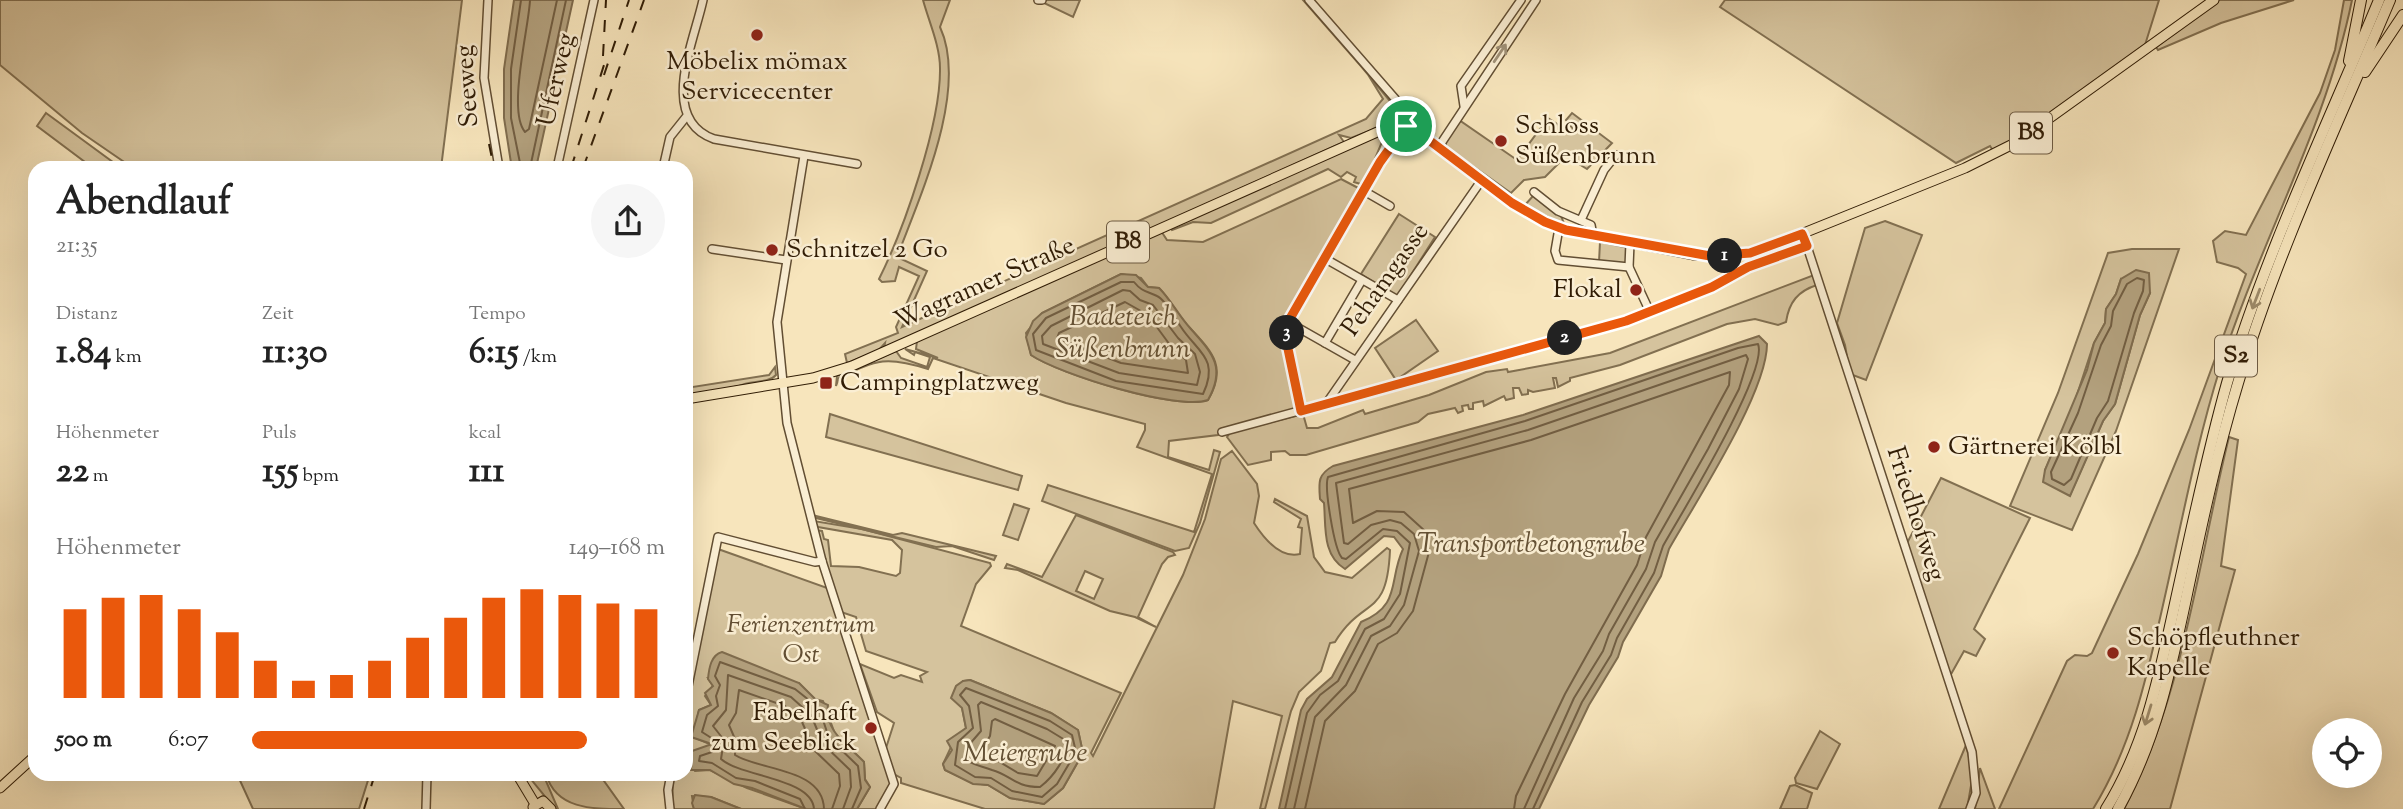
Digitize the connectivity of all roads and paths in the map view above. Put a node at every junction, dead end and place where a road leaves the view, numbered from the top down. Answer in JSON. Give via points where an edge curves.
{"nodes":[{"id":1,"x":488,"y":0,"type":"edge"},
{"id":2,"x":594,"y":0,"type":"edge"},
{"id":3,"x":703,"y":0,"type":"edge"},
{"id":4,"x":1309,"y":0,"type":"edge"},
{"id":5,"x":1521,"y":0,"type":"edge"},
{"id":6,"x":1536,"y":0,"type":"edge"},
{"id":7,"x":2214,"y":0,"type":"edge"},
{"id":8,"x":2361,"y":0,"type":"edge"},
{"id":9,"x":2379,"y":0,"type":"edge"},
{"id":10,"x":2390,"y":0,"type":"edge"},
{"id":11,"x":2403,"y":15,"type":"edge"},
{"id":12,"x":2349,"y":84,"type":"junction"},
{"id":13,"x":1464,"y":106,"type":"junction"},
{"id":14,"x":688,"y":119,"type":"junction"},
{"id":15,"x":1406,"y":126,"type":"junction"},
{"id":16,"x":1438,"y":148,"type":"junction"},
{"id":17,"x":1616,"y":155,"type":"dead end"},
{"id":18,"x":804,"y":156,"type":"junction"},
{"id":19,"x":498,"y":161,"type":"edge"},
{"id":20,"x":559,"y":161,"type":"edge"},
{"id":21,"x":665,"y":161,"type":"edge"},
{"id":22,"x":857,"y":164,"type":"dead end"},
{"id":23,"x":1482,"y":181,"type":"junction"},
{"id":24,"x":1364,"y":191,"type":"junction"},
{"id":25,"x":1534,"y":192,"type":"dead end"},
{"id":26,"x":1390,"y":206,"type":"dead end"},
{"id":27,"x":1581,"y":220,"type":"junction"},
{"id":28,"x":1559,"y":228,"type":"junction"},
{"id":29,"x":1802,"y":234,"type":"junction"},
{"id":30,"x":1593,"y":236,"type":"junction"},
{"id":31,"x":1630,"y":243,"type":"junction"},
{"id":32,"x":1807,"y":246,"type":"junction"},
{"id":33,"x":712,"y":249,"type":"dead end"},
{"id":34,"x":1742,"y":254,"type":"junction"},
{"id":35,"x":1324,"y":258,"type":"junction"},
{"id":36,"x":786,"y":260,"type":"junction"},
{"id":37,"x":1629,"y":267,"type":"junction"},
{"id":38,"x":1748,"y":267,"type":"junction"},
{"id":39,"x":1362,"y":280,"type":"junction"},
{"id":40,"x":1398,"y":300,"type":"junction"},
{"id":41,"x":1645,"y":301,"type":"junction"},
{"id":42,"x":1662,"y":305,"type":"junction"},
{"id":43,"x":1649,"y":310,"type":"junction"},
{"id":44,"x":1288,"y":322,"type":"junction"},
{"id":45,"x":1325,"y":344,"type":"junction"},
{"id":46,"x":1355,"y":360,"type":"junction"},
{"id":47,"x":782,"y":384,"type":"junction"},
{"id":48,"x":693,"y":398,"type":"edge"},
{"id":49,"x":1325,"y":405,"type":"junction"},
{"id":50,"x":1301,"y":411,"type":"junction"},
{"id":51,"x":1222,"y":432,"type":"dead end"},
{"id":52,"x":822,"y":561,"type":"junction"},
{"id":53,"x":693,"y":661,"type":"edge"},
{"id":54,"x":28,"y":762,"type":"edge"},
{"id":55,"x":427,"y":781,"type":"edge"},
{"id":56,"x":521,"y":781,"type":"edge"},
{"id":57,"x":527,"y":781,"type":"edge"},
{"id":58,"x":670,"y":781,"type":"edge"},
{"id":59,"x":0,"y":788,"type":"edge"},
{"id":60,"x":536,"y":805,"type":"edge"},
{"id":61,"x":426,"y":809,"type":"edge"},
{"id":62,"x":551,"y":809,"type":"edge"},
{"id":63,"x":670,"y":809,"type":"edge"},
{"id":64,"x":880,"y":809,"type":"edge"},
{"id":65,"x":1970,"y":809,"type":"edge"},
{"id":66,"x":2106,"y":809,"type":"edge"},
{"id":67,"x":2118,"y":809,"type":"edge"}],
"edges":[{"from":1,"to":19,"type":"street","name":"Seeweg","via":[[484,78]]},
{"from":2,"to":20,"type":"street","name":"Uferweg"},
{"from":3,"to":14,"type":"street","via":[[683,91]]},
{"from":4,"to":15,"type":"street","via":[[1402,107]]},
{"from":5,"to":13,"type":"street","via":[[1461,86]]},
{"from":13,"to":6,"type":"street","one_way":true},
{"from":7,"to":29,"type":"main road","number":"B8","via":[[2015,143]]},
{"from":8,"to":12,"type":"highway"},
{"from":9,"to":12,"type":"highway","number":"S2"},
{"from":10,"to":12,"type":"highway","number":"S2"},
{"from":11,"to":12,"type":"highway"},
{"from":12,"to":66,"type":"highway","number":"S2","one_way":true,"via":[[2273,252],[2240,343],[2213,437],[2153,699],[2137,747]]},
{"from":12,"to":67,"type":"highway","number":"S2","via":[[2249,346],[2212,483],[2163,702],[2147,751]]},
{"from":13,"to":16,"type":"street"},
{"from":14,"to":18,"type":"street","via":[[714,139]]},
{"from":14,"to":21,"type":"street","via":[[670,137]]},
{"from":15,"to":16,"type":"main road","number":"B8"},
{"from":15,"to":24,"type":"street"},
{"from":15,"to":47,"type":"main road","name":"Wagramer Straße","number":"B8","via":[[1380,129],[852,366]]},
{"from":16,"to":23,"type":"main road","number":"B8"},
{"from":17,"to":27,"type":"street"},
{"from":18,"to":22,"type":"street"},
{"from":18,"to":36,"type":"street"},
{"from":23,"to":28,"type":"main road","number":"B8"},
{"from":23,"to":40,"type":"street","name":"Pehamgasse"},
{"from":24,"to":26,"type":"street"},
{"from":24,"to":35,"type":"street"},
{"from":25,"to":27,"type":"street","via":[[1558,211]]},
{"from":27,"to":30,"type":"street","via":[[1591,225]]},
{"from":28,"to":30,"type":"main road","number":"B8"},
{"from":28,"to":37,"type":"street","via":[[1558,260]]},
{"from":29,"to":32,"type":"street","name":"Friedhofweg"},
{"from":29,"to":34,"type":"main road","number":"B8"},
{"from":30,"to":31,"type":"main road","number":"B8"},
{"from":31,"to":34,"type":"main road","number":"B8","via":[[1695,255]]},
{"from":31,"to":37,"type":"street"},
{"from":32,"to":38,"type":"street"},
{"from":32,"to":65,"type":"street","name":"Friedhofweg","via":[[1972,752],[1976,793]]},
{"from":33,"to":36,"type":"street"},
{"from":34,"to":38,"type":"street"},
{"from":35,"to":39,"type":"street"},
{"from":35,"to":44,"type":"street"},
{"from":36,"to":47,"type":"street","via":[[777,322]]},
{"from":37,"to":41,"type":"street"},
{"from":38,"to":42,"type":"street","via":[[1712,287]]},
{"from":39,"to":40,"type":"street"},
{"from":39,"to":45,"type":"street"},
{"from":40,"to":46,"type":"street","name":"Pehamgasse"},
{"from":41,"to":42,"type":"street"},
{"from":41,"to":43,"type":"street"},
{"from":42,"to":43,"type":"street"},
{"from":43,"to":49,"type":"street","via":[[1626,321]]},
{"from":44,"to":45,"type":"street"},
{"from":44,"to":50,"type":"street","via":[[1287,344]]},
{"from":45,"to":46,"type":"street"},
{"from":46,"to":49,"type":"street","name":"Pehamgasse"},
{"from":47,"to":48,"type":"main road","name":"Wagramer Straße","number":"B8"},
{"from":47,"to":52,"type":"street","via":[[794,458]]},
{"from":49,"to":50,"type":"street"},
{"from":50,"to":51,"type":"street"},
{"from":52,"to":53,"type":"street","via":[[718,537]]},
{"from":52,"to":64,"type":"street","via":[[894,784]]},
{"from":54,"to":59,"type":"main road"},
{"from":55,"to":61,"type":"street"},
{"from":56,"to":60,"type":"main road"},
{"from":57,"to":60,"type":"main road"},
{"from":58,"to":63,"type":"street"},
{"from":60,"to":62,"type":"main road","via":[[546,803]]}]}
